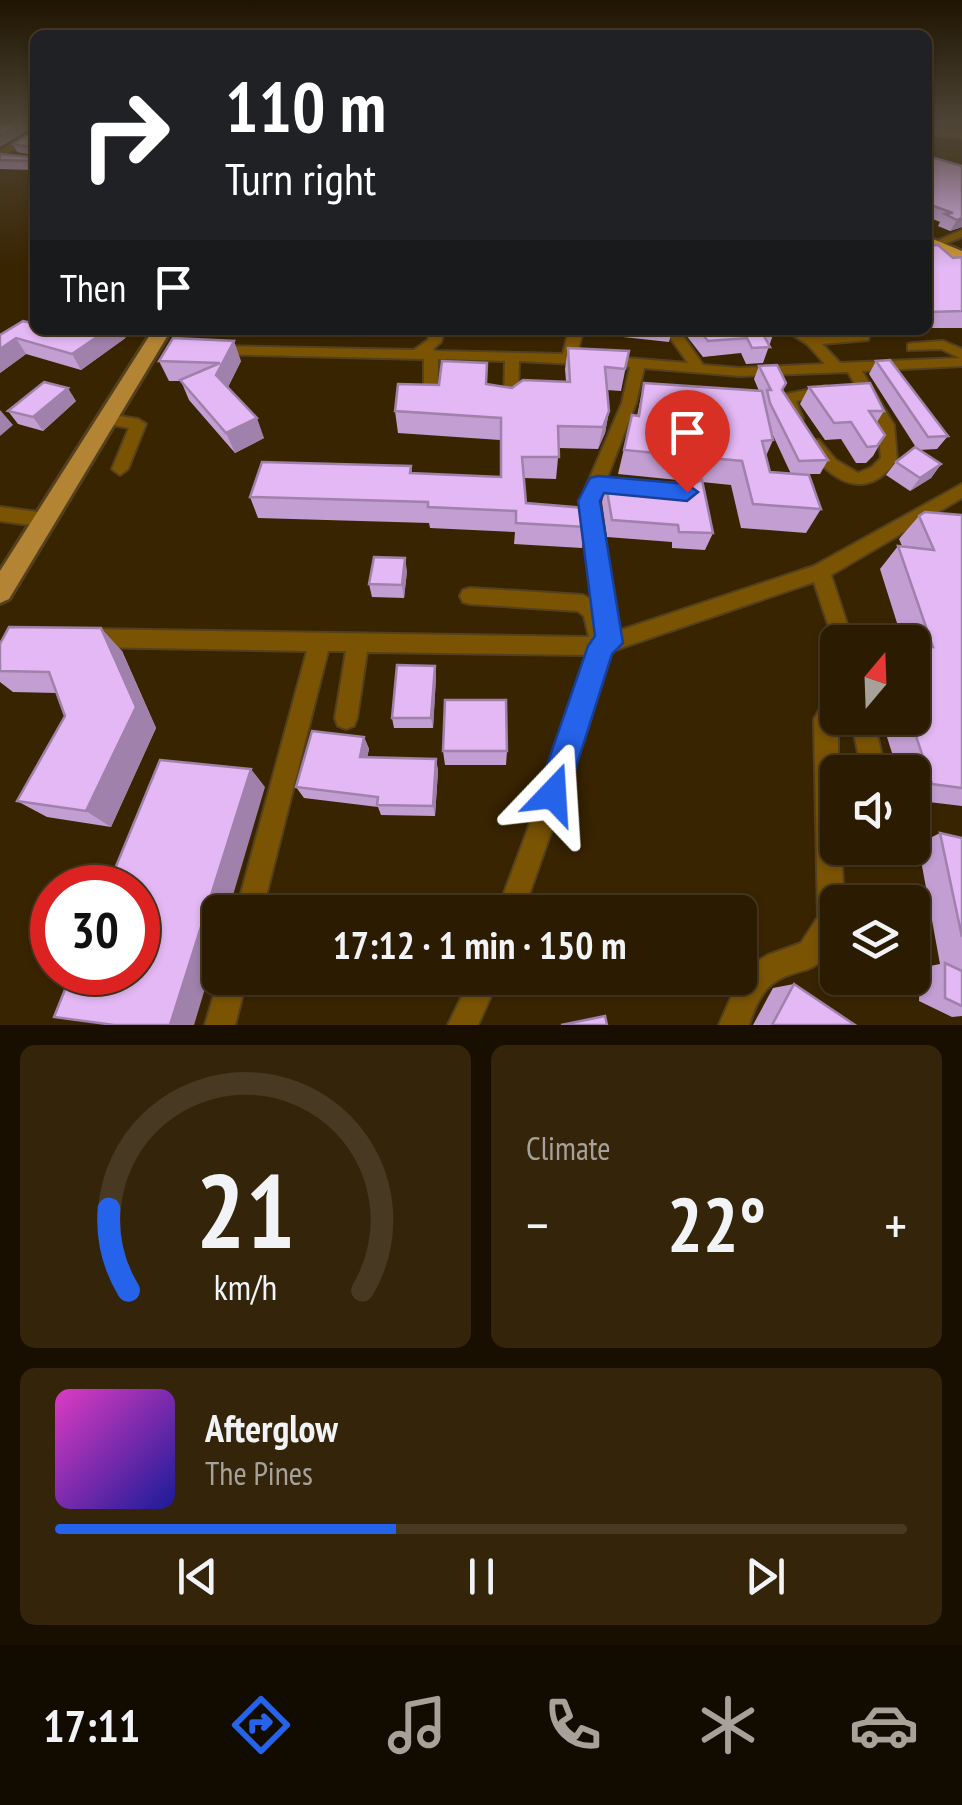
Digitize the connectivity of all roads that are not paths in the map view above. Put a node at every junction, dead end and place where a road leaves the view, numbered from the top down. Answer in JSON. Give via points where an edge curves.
{"nodes":[{"id":1,"x":962,"y":233,"type":"edge"},
{"id":2,"x":933,"y":248,"type":"edge"},
{"id":3,"x":962,"y":256,"type":"edge"},
{"id":4,"x":436,"y":335,"type":"edge"},
{"id":5,"x":575,"y":335,"type":"edge"},
{"id":6,"x":676,"y":335,"type":"edge"},
{"id":7,"x":864,"y":335,"type":"edge"},
{"id":8,"x":817,"y":337,"type":"edge"},
{"id":9,"x":160,"y":343,"type":"edge"},
{"id":10,"x":913,"y":347,"type":"dead end"},
{"id":11,"x":188,"y":350,"type":"edge"},
{"id":12,"x":425,"y":353,"type":"junction"},
{"id":13,"x":962,"y":354,"type":"edge"},
{"id":14,"x":482,"y":355,"type":"junction"},
{"id":15,"x":512,"y":356,"type":"junction"},
{"id":16,"x":568,"y":358,"type":"junction"},
{"id":17,"x":638,"y":362,"type":"junction"},
{"id":18,"x":962,"y":362,"type":"edge"},
{"id":19,"x":846,"y":369,"type":"junction"},
{"id":20,"x":700,"y":370,"type":"junction"},
{"id":21,"x":740,"y":372,"type":"junction"},
{"id":22,"x":475,"y":374,"type":"edge"},
{"id":23,"x":730,"y":388,"type":"edge"},
{"id":24,"x":867,"y":389,"type":"junction"},
{"id":25,"x":511,"y":401,"type":"edge"},
{"id":26,"x":431,"y":402,"type":"edge"},
{"id":27,"x":107,"y":419,"type":"junction"},
{"id":28,"x":120,"y":469,"type":"dead end"},
{"id":29,"x":962,"y":490,"type":"edge"},
{"id":30,"x":0,"y":514,"type":"edge"},
{"id":31,"x":46,"y":520,"type":"junction"},
{"id":32,"x":820,"y":572,"type":"junction"},
{"id":33,"x":0,"y":592,"type":"edge"},
{"id":34,"x":470,"y":596,"type":"dead end"},
{"id":35,"x":837,"y":625,"type":"edge"},
{"id":36,"x":64,"y":637,"type":"edge"},
{"id":37,"x":320,"y":642,"type":"junction"},
{"id":38,"x":358,"y":642,"type":"junction"},
{"id":39,"x":605,"y":644,"type":"junction"},
{"id":40,"x":346,"y":718,"type":"dead end"},
{"id":41,"x":825,"y":735,"type":"edge"},
{"id":42,"x":254,"y":895,"type":"edge"},
{"id":43,"x":516,"y":895,"type":"edge"},
{"id":44,"x":228,"y":995,"type":"edge"},
{"id":45,"x":477,"y":995,"type":"edge"},
{"id":46,"x":220,"y":1025,"type":"edge"},
{"id":47,"x":463,"y":1025,"type":"edge"},
{"id":48,"x":734,"y":1025,"type":"edge"}],
"edges":[{"from":1,"to":2,"type":"street"},
{"from":2,"to":3,"type":"highway"},
{"from":4,"to":12,"type":"street"},
{"from":5,"to":16,"type":"street"},
{"from":6,"to":20,"type":"street"},
{"from":7,"to":8,"type":"street"},
{"from":8,"to":19,"type":"street"},
{"from":9,"to":27,"type":"main road"},
{"from":10,"to":13,"type":"street","via":[[943,345]]},
{"from":11,"to":12,"type":"street"},
{"from":12,"to":14,"type":"street"},
{"from":12,"to":26,"type":"street","via":[[439,373]]},
{"from":14,"to":15,"type":"street"},
{"from":14,"to":22,"type":"street"},
{"from":15,"to":16,"type":"street"},
{"from":15,"to":25,"type":"street","via":[[518,384]]},
{"from":16,"to":17,"type":"street"},
{"from":17,"to":20,"type":"street"},
{"from":17,"to":39,"type":"street","via":[[607,486],[581,518]]},
{"from":18,"to":19,"type":"street"},
{"from":19,"to":21,"type":"street"},
{"from":19,"to":24,"type":"street"},
{"from":20,"to":21,"type":"street"},
{"from":21,"to":23,"type":"street"},
{"from":24,"to":24,"type":"street","via":[[886,425],[889,460],[856,481],[836,474],[786,402],[800,393]]},
{"from":27,"to":28,"type":"street","via":[[138,424]]},
{"from":27,"to":31,"type":"main road"},
{"from":29,"to":32,"type":"street"},
{"from":30,"to":31,"type":"street"},
{"from":31,"to":33,"type":"main road"},
{"from":32,"to":35,"type":"street"},
{"from":32,"to":39,"type":"street"},
{"from":34,"to":39,"type":"street","via":[[583,603]]},
{"from":36,"to":37,"type":"street"},
{"from":37,"to":38,"type":"street"},
{"from":37,"to":42,"type":"street"},
{"from":38,"to":39,"type":"street"},
{"from":38,"to":40,"type":"street"},
{"from":39,"to":43,"type":"street"},
{"from":41,"to":48,"type":"street","via":[[831,920],[810,954],[750,981]]},
{"from":44,"to":46,"type":"street"},
{"from":45,"to":47,"type":"street"}]}
